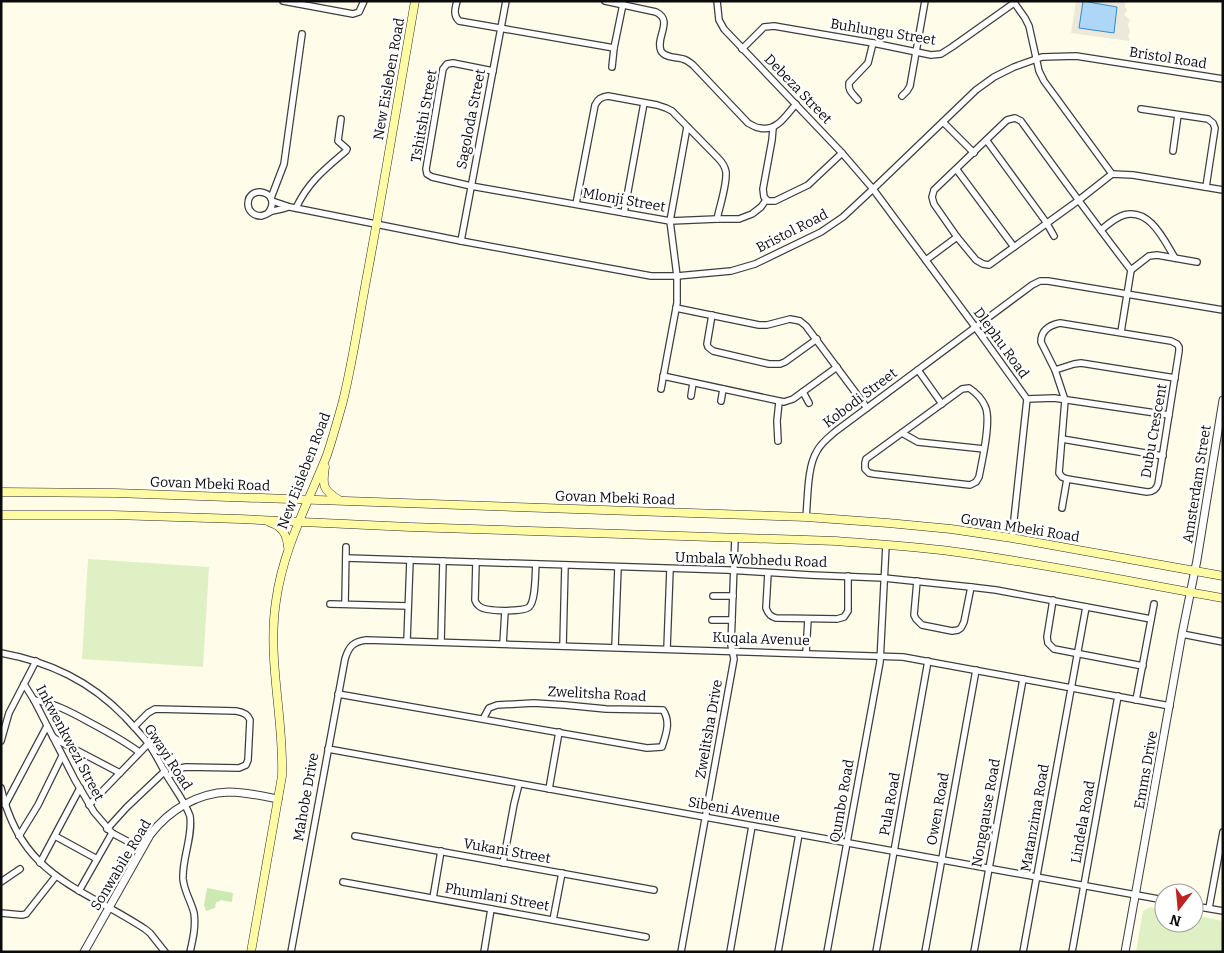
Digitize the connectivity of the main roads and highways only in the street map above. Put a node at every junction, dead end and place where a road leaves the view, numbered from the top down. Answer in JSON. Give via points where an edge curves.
{"nodes":[{"id":1,"x":415,"y":1,"type":"edge"},
{"id":2,"x":328,"y":453,"type":"junction"},
{"id":3,"x":1,"y":492,"type":"edge"},
{"id":4,"x":307,"y":500,"type":"junction"},
{"id":5,"x":340,"y":501,"type":"junction"},
{"id":6,"x":1,"y":515,"type":"edge"},
{"id":7,"x":260,"y":519,"type":"junction"},
{"id":8,"x":299,"y":521,"type":"junction"},
{"id":9,"x":287,"y":554,"type":"junction"},
{"id":10,"x":1223,"y":576,"type":"edge"},
{"id":11,"x":1223,"y":598,"type":"edge"},
{"id":12,"x":251,"y":952,"type":"edge"}],
"edges":[{"from":1,"to":2,"type":"main road","name":"New Eisleben Road","via":[[347,381]]},
{"from":2,"to":4,"type":"main road","name":"New Eisleben Road"},
{"from":2,"to":5,"type":"main road","via":[[323,484]]},
{"from":3,"to":4,"type":"main road","name":"Govan Mbeki Road"},
{"from":4,"to":5,"type":"main road","name":"Govan Mbeki Road"},
{"from":4,"to":8,"type":"main road","name":"New Eisleben Road"},
{"from":5,"to":10,"type":"main road","name":"Govan Mbeki Road","via":[[806,517],[923,526],[1012,538]]},
{"from":6,"to":7,"type":"main road"},
{"from":7,"to":8,"type":"main road"},
{"from":7,"to":9,"type":"main road","via":[[284,531]]},
{"from":8,"to":9,"type":"main road","name":"New Eisleben Road"},
{"from":8,"to":11,"type":"main road","via":[[886,545],[1006,559]]},
{"from":9,"to":12,"type":"main road","name":"New Eisleben Road","via":[[276,599],[273,635],[282,763]]}]}
